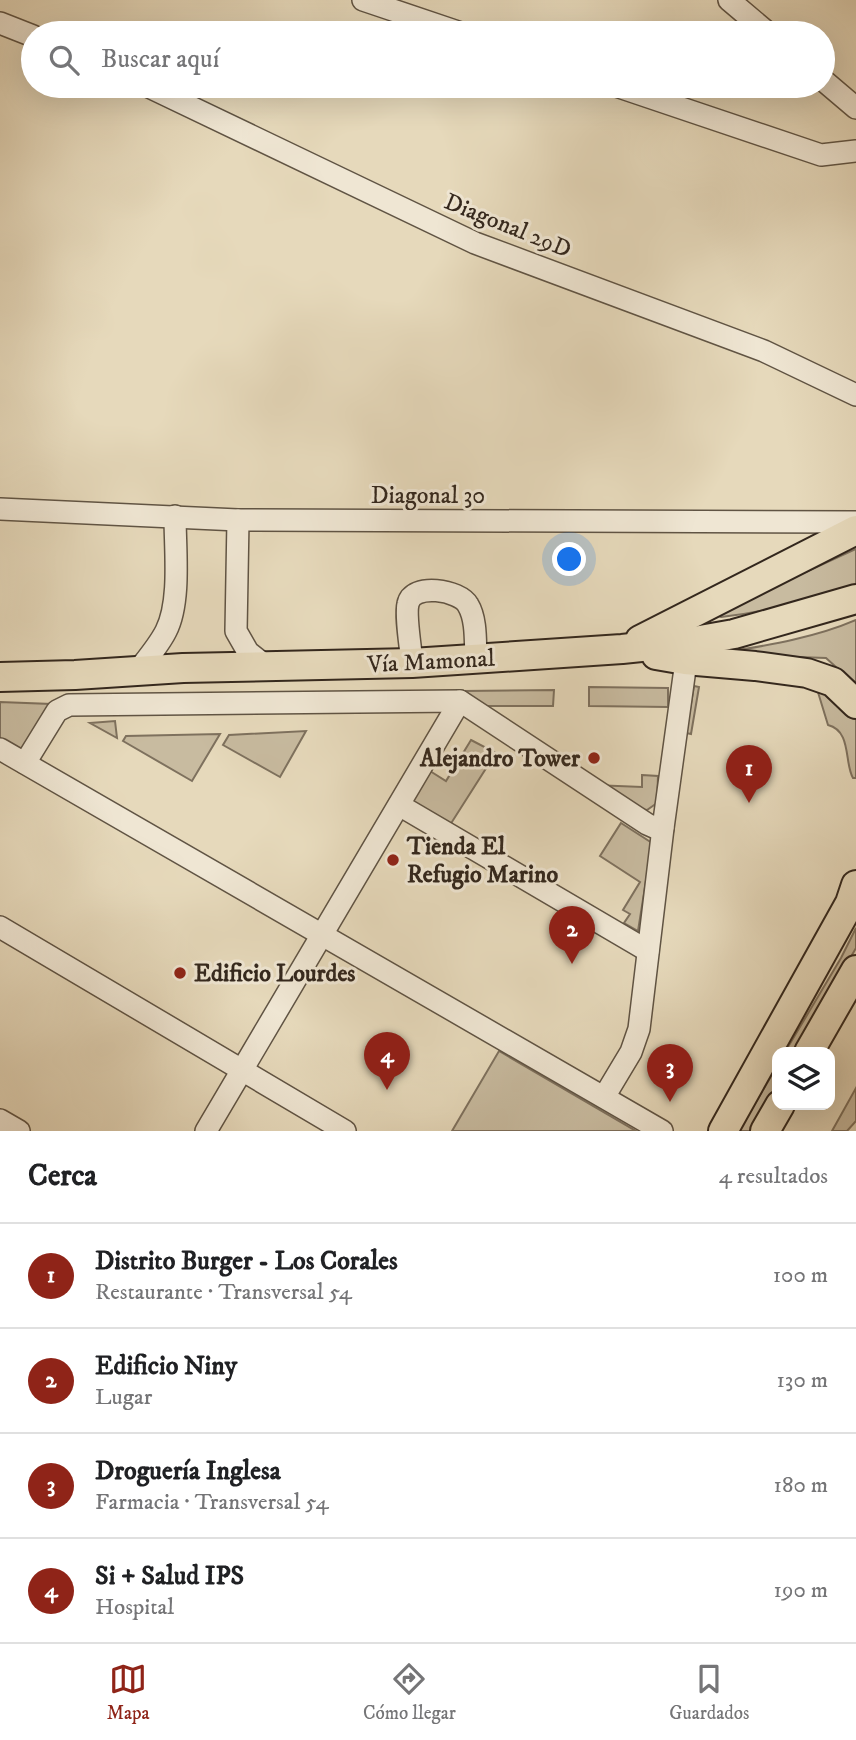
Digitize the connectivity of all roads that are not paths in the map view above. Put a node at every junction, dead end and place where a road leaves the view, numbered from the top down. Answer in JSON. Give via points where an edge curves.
{"nodes":[{"id":1,"x":363,"y":0,"type":"edge"},
{"id":2,"x":729,"y":0,"type":"edge"},
{"id":3,"x":425,"y":21,"type":"edge"},
{"id":4,"x":754,"y":21,"type":"edge"},
{"id":5,"x":0,"y":23,"type":"edge"},
{"id":6,"x":21,"y":31,"type":"edge"},
{"id":7,"x":835,"y":90,"type":"edge"},
{"id":8,"x":172,"y":98,"type":"edge"},
{"id":9,"x":652,"y":98,"type":"edge"},
{"id":10,"x":856,"y":108,"type":"edge"},
{"id":11,"x":856,"y":150,"type":"edge"},
{"id":12,"x":856,"y":395,"type":"edge"},
{"id":13,"x":0,"y":509,"type":"edge"},
{"id":14,"x":175,"y":516,"type":"junction"},
{"id":15,"x":238,"y":520,"type":"junction"},
{"id":16,"x":856,"y":522,"type":"edge"},
{"id":17,"x":856,"y":530,"type":"edge"},
{"id":18,"x":856,"y":599,"type":"edge"},
{"id":19,"x":622,"y":649,"type":"junction"},
{"id":20,"x":687,"y":651,"type":"junction"},
{"id":21,"x":476,"y":659,"type":"junction"},
{"id":22,"x":412,"y":663,"type":"junction"},
{"id":23,"x":267,"y":667,"type":"junction"},
{"id":24,"x":137,"y":672,"type":"junction"},
{"id":25,"x":0,"y":677,"type":"edge"},
{"id":26,"x":460,"y":701,"type":"junction"},
{"id":27,"x":856,"y":704,"type":"edge"},
{"id":28,"x":0,"y":749,"type":"edge"},
{"id":29,"x":25,"y":763,"type":"junction"},
{"id":30,"x":398,"y":805,"type":"junction"},
{"id":31,"x":663,"y":828,"type":"junction"},
{"id":32,"x":856,"y":885,"type":"edge"},
{"id":33,"x":0,"y":927,"type":"edge"},
{"id":34,"x":323,"y":936,"type":"junction"},
{"id":35,"x":648,"y":951,"type":"junction"},
{"id":36,"x":856,"y":970,"type":"edge"},
{"id":37,"x":813,"y":1047,"type":"edge"},
{"id":38,"x":242,"y":1071,"type":"junction"},
{"id":39,"x":604,"y":1097,"type":"junction"},
{"id":40,"x":777,"y":1110,"type":"edge"},
{"id":41,"x":0,"y":1120,"type":"edge"},
{"id":42,"x":19,"y":1131,"type":"edge"},
{"id":43,"x":206,"y":1131,"type":"edge"},
{"id":44,"x":345,"y":1131,"type":"edge"},
{"id":45,"x":662,"y":1131,"type":"edge"},
{"id":46,"x":723,"y":1131,"type":"edge"},
{"id":47,"x":765,"y":1131,"type":"edge"}],
"edges":[{"from":1,"to":3,"type":"street"},
{"from":2,"to":4,"type":"street"},
{"from":5,"to":6,"type":"street"},
{"from":7,"to":10,"type":"street"},
{"from":8,"to":12,"type":"street","name":"Diagonal 29D","via":[[475,243],[764,351]]},
{"from":9,"to":11,"type":"street","via":[[821,155]]},
{"from":13,"to":14,"type":"street","name":"Diagonal 30"},
{"from":14,"to":15,"type":"street","name":"Diagonal 30"},
{"from":14,"to":24,"type":"street","via":[[171,618]]},
{"from":15,"to":16,"type":"street","name":"Diagonal 30"},
{"from":15,"to":23,"type":"street","via":[[236,631],[248,652]]},
{"from":17,"to":19,"type":"main road"},
{"from":18,"to":20,"type":"main road","name":"Vía Mamonal"},
{"from":19,"to":20,"type":"main road","name":"Vía Mamonal"},
{"from":19,"to":21,"type":"main road","name":"Vía Mamonal"},
{"from":20,"to":27,"type":"main road","via":[[807,673],[833,682]]},
{"from":20,"to":31,"type":"street"},
{"from":21,"to":22,"type":"main road","name":"Vía Mamonal"},
{"from":21,"to":22,"type":"street","via":[[468,605],[453,594],[423,591],[408,603]]},
{"from":22,"to":23,"type":"main road","name":"Vía Mamonal"},
{"from":23,"to":24,"type":"main road","name":"Vía Mamonal"},
{"from":24,"to":25,"type":"main road","name":"Vía Mamonal"},
{"from":26,"to":29,"type":"street","via":[[69,705],[57,711]]},
{"from":26,"to":30,"type":"street"},
{"from":26,"to":31,"type":"street","via":[[647,824]]},
{"from":28,"to":29,"type":"street"},
{"from":29,"to":34,"type":"street"},
{"from":30,"to":34,"type":"street"},
{"from":30,"to":35,"type":"street"},
{"from":31,"to":35,"type":"street"},
{"from":32,"to":46,"type":"main road"},
{"from":33,"to":38,"type":"street"},
{"from":34,"to":38,"type":"street"},
{"from":34,"to":39,"type":"street"},
{"from":35,"to":39,"type":"street","via":[[639,1028],[631,1052]]},
{"from":36,"to":37,"type":"main road"},
{"from":38,"to":43,"type":"street"},
{"from":38,"to":44,"type":"street"},
{"from":39,"to":45,"type":"street"},
{"from":40,"to":47,"type":"main road"},
{"from":41,"to":42,"type":"street"}]}
